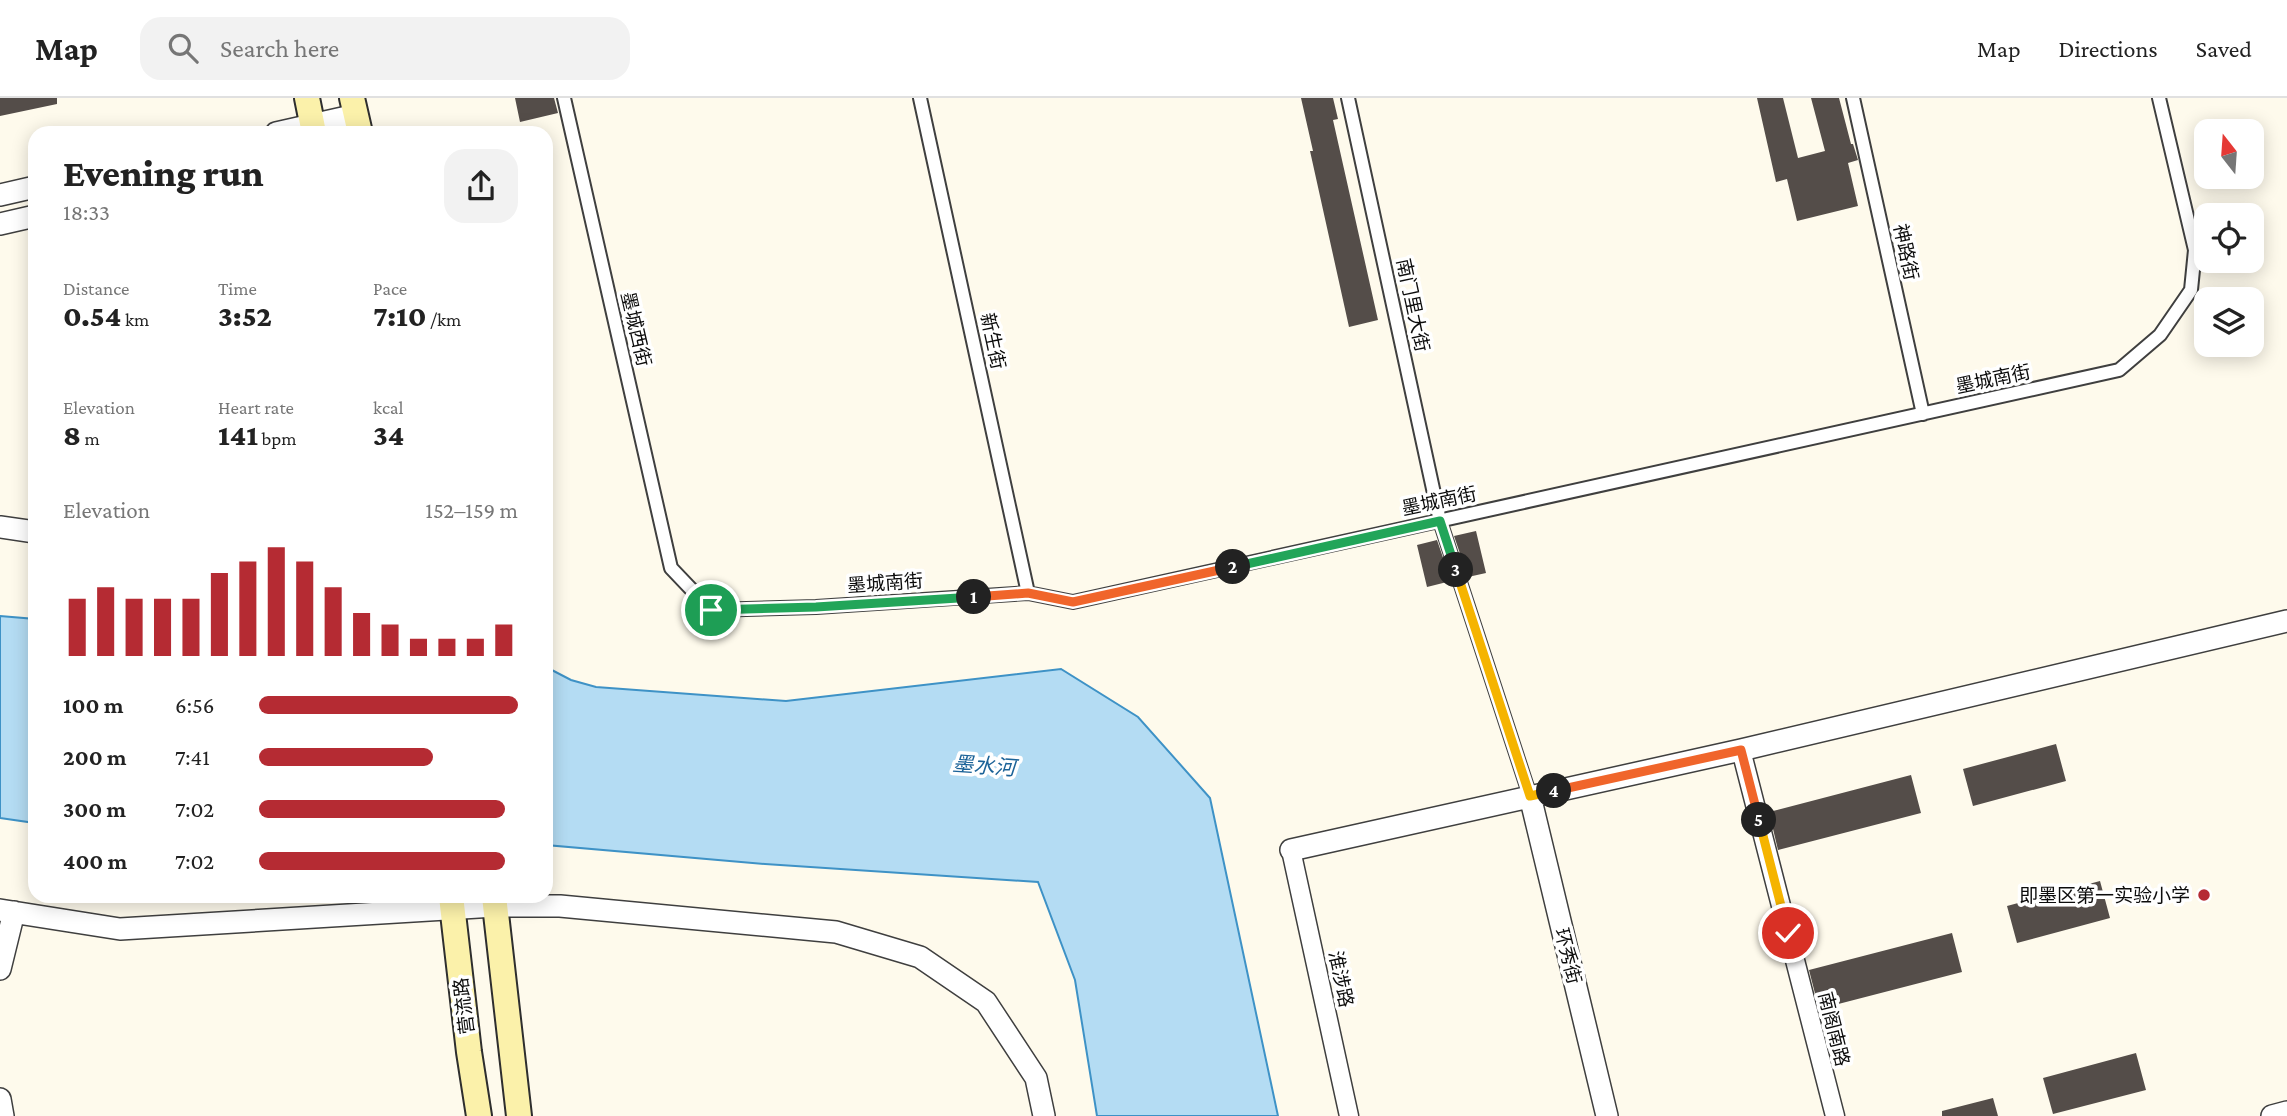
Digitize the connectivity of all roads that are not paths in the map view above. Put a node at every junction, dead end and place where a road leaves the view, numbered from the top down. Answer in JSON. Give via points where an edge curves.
{"nodes":[{"id":1,"x":307,"y":98,"type":"edge"},
{"id":2,"x":564,"y":98,"type":"edge"},
{"id":3,"x":920,"y":98,"type":"edge"},
{"id":4,"x":1348,"y":98,"type":"edge"},
{"id":5,"x":1853,"y":98,"type":"edge"},
{"id":6,"x":2159,"y":98,"type":"edge"},
{"id":7,"x":356,"y":115,"type":"edge"},
{"id":8,"x":312,"y":126,"type":"edge"},
{"id":9,"x":322,"y":126,"type":"edge"},
{"id":10,"x":28,"y":189,"type":"edge"},
{"id":11,"x":0,"y":195,"type":"edge"},
{"id":12,"x":28,"y":218,"type":"edge"},
{"id":13,"x":0,"y":224,"type":"edge"},
{"id":14,"x":1923,"y":414,"type":"junction"},
{"id":15,"x":1440,"y":521,"type":"junction"},
{"id":16,"x":0,"y":527,"type":"edge"},
{"id":17,"x":28,"y":531,"type":"edge"},
{"id":18,"x":671,"y":568,"type":"joint"},
{"id":19,"x":1028,"y":593,"type":"junction"},
{"id":20,"x":2287,"y":621,"type":"edge"},
{"id":21,"x":1741,"y":750,"type":"junction"},
{"id":22,"x":1530,"y":796,"type":"junction"},
{"id":23,"x":1291,"y":850,"type":"joint"},
{"id":24,"x":452,"y":903,"type":"edge"},
{"id":25,"x":495,"y":903,"type":"edge"},
{"id":26,"x":521,"y":903,"type":"edge"},
{"id":27,"x":7,"y":911,"type":"edge"},
{"id":28,"x":0,"y":969,"type":"edge"},
{"id":29,"x":0,"y":1099,"type":"edge"},
{"id":30,"x":2287,"y":1112,"type":"edge"},
{"id":31,"x":3,"y":1116,"type":"edge"},
{"id":32,"x":479,"y":1116,"type":"edge"},
{"id":33,"x":519,"y":1116,"type":"edge"},
{"id":34,"x":1044,"y":1116,"type":"edge"},
{"id":35,"x":1349,"y":1116,"type":"edge"},
{"id":36,"x":1607,"y":1116,"type":"edge"},
{"id":37,"x":1835,"y":1116,"type":"edge"},
{"id":38,"x":2272,"y":1116,"type":"edge"}],
"edges":[{"from":1,"to":8,"type":"main road"},
{"from":2,"to":18,"type":"street","name":"墨城西街"},
{"from":3,"to":19,"type":"street","name":"新生街"},
{"from":4,"to":15,"type":"street","name":"南门里大街"},
{"from":5,"to":14,"type":"street","name":"神路街"},
{"from":6,"to":14,"type":"street","name":"墨城南街","via":[[2195,250],[2191,290],[2160,335],[2119,370]]},
{"from":7,"to":9,"type":"street"},
{"from":10,"to":11,"type":"street"},
{"from":12,"to":13,"type":"street"},
{"from":14,"to":15,"type":"street","name":"墨城南街"},
{"from":15,"to":19,"type":"street","name":"墨城南街","via":[[1073,602]]},
{"from":15,"to":22,"type":"street","name":"南门里大街"},
{"from":16,"to":17,"type":"street"},
{"from":18,"to":19,"type":"street","name":"墨城南街","via":[[711,610]]},
{"from":20,"to":21,"type":"street"},
{"from":21,"to":22,"type":"street"},
{"from":21,"to":37,"type":"street","name":"南阁南路"},
{"from":22,"to":23,"type":"street"},
{"from":22,"to":36,"type":"street","name":"环秀街"},
{"from":23,"to":35,"type":"street","name":"淮涉路"},
{"from":24,"to":27,"type":"street","via":[[120,929]]},
{"from":24,"to":32,"type":"main road","name":"营流路"},
{"from":25,"to":33,"type":"main road"},
{"from":26,"to":34,"type":"street","via":[[836,932],[920,957],[986,1002],[1036,1078]]},
{"from":27,"to":28,"type":"street"},
{"from":29,"to":31,"type":"street"},
{"from":30,"to":38,"type":"street"}]}
